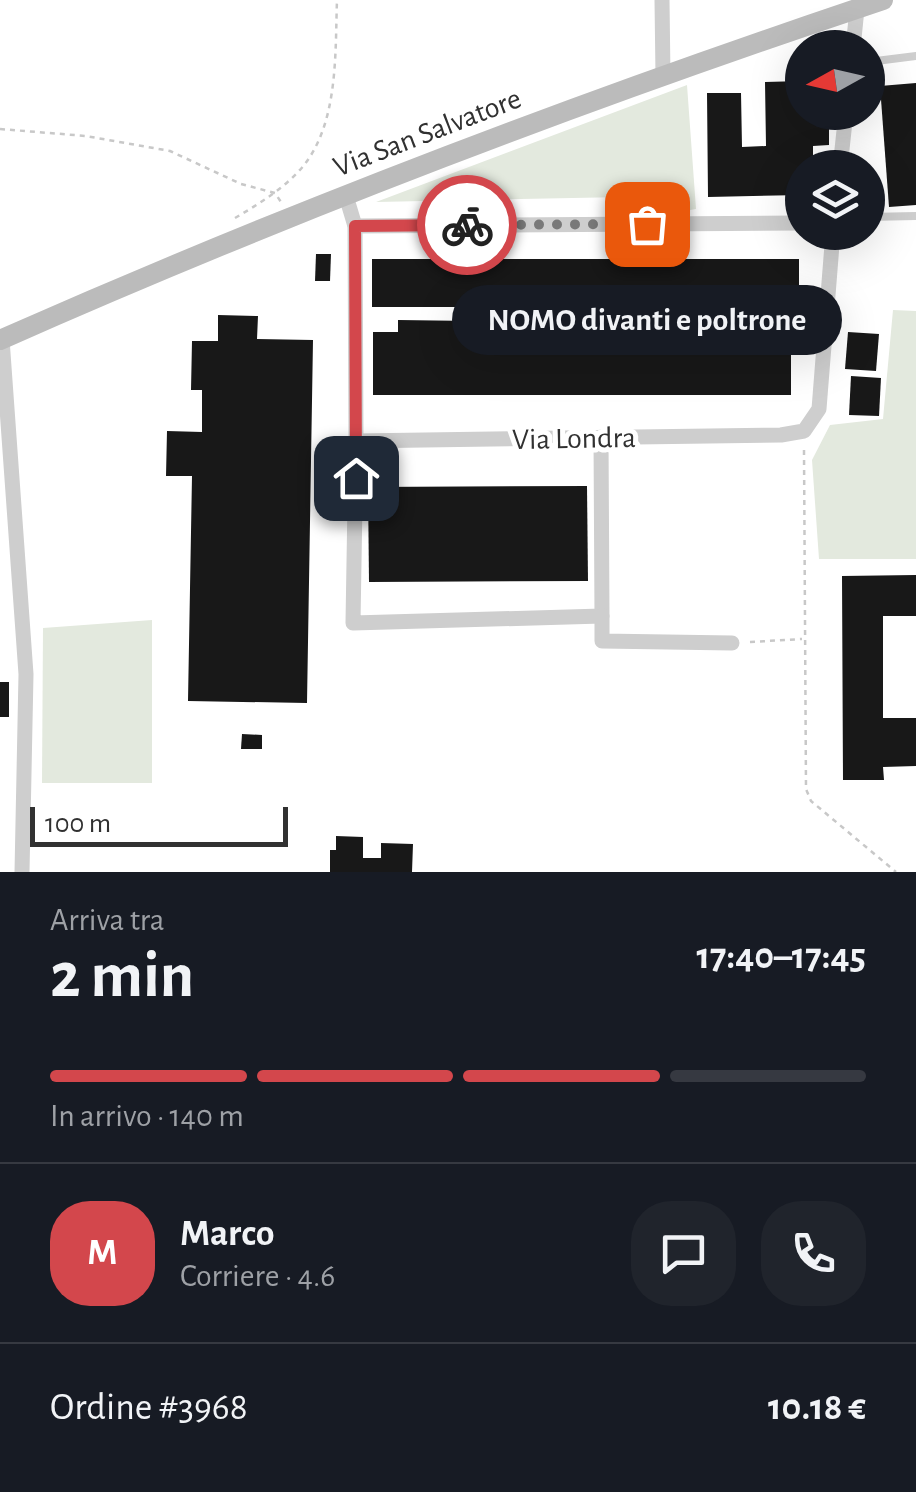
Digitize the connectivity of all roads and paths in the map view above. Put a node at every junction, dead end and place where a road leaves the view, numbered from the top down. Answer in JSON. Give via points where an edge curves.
{"nodes":[{"id":1,"x":337,"y":0,"type":"edge"},
{"id":2,"x":662,"y":0,"type":"edge"},
{"id":3,"x":883,"y":0,"type":"edge"},
{"id":4,"x":856,"y":9,"type":"junction"},
{"id":5,"x":854,"y":30,"type":"edge"},
{"id":6,"x":916,"y":56,"type":"edge"},
{"id":7,"x":885,"y":60,"type":"edge"},
{"id":8,"x":663,"y":76,"type":"junction"},
{"id":9,"x":0,"y":129,"type":"edge"},
{"id":10,"x":346,"y":196,"type":"junction"},
{"id":11,"x":916,"y":216,"type":"edge"},
{"id":12,"x":885,"y":217,"type":"edge"},
{"id":13,"x":785,"y":223,"type":"edge"},
{"id":14,"x":355,"y":226,"type":"junction"},
{"id":15,"x":832,"y":250,"type":"edge"},
{"id":16,"x":1,"y":340,"type":"edge"},
{"id":17,"x":804,"y":431,"type":"junction"},
{"id":18,"x":601,"y":437,"type":"junction"},
{"id":19,"x":356,"y":441,"type":"junction"},
{"id":20,"x":602,"y":616,"type":"junction"},
{"id":21,"x":804,"y":639,"type":"junction"},
{"id":22,"x":732,"y":643,"type":"joint"},
{"id":23,"x":22,"y":872,"type":"edge"},
{"id":24,"x":896,"y":872,"type":"edge"}],
"edges":[{"from":1,"to":9,"type":"path","via":[[324,124],[308,160],[275,193],[170,151]]},
{"from":2,"to":8,"type":"street"},
{"from":3,"to":4,"type":"street","name":"Via San Salvatore"},
{"from":4,"to":5,"type":"street"},
{"from":4,"to":8,"type":"street","name":"Via San Salvatore"},
{"from":6,"to":7,"type":"lane"},
{"from":8,"to":10,"type":"street","name":"Via San Salvatore"},
{"from":10,"to":14,"type":"street"},
{"from":10,"to":16,"type":"street","name":"Via San Salvatore"},
{"from":11,"to":12,"type":"lane"},
{"from":13,"to":14,"type":"street"},
{"from":14,"to":19,"type":"street"},
{"from":15,"to":17,"type":"street","via":[[819,409]]},
{"from":16,"to":23,"type":"street","via":[[26,674]]},
{"from":17,"to":18,"type":"street","name":"Via Londra"},
{"from":17,"to":21,"type":"path"},
{"from":18,"to":19,"type":"street","name":"Via Londra"},
{"from":18,"to":20,"type":"street"},
{"from":19,"to":20,"type":"street","via":[[353,623]]},
{"from":20,"to":22,"type":"street","via":[[602,641]]},
{"from":21,"to":22,"type":"path"},
{"from":21,"to":24,"type":"path","via":[[810,801]]}]}
